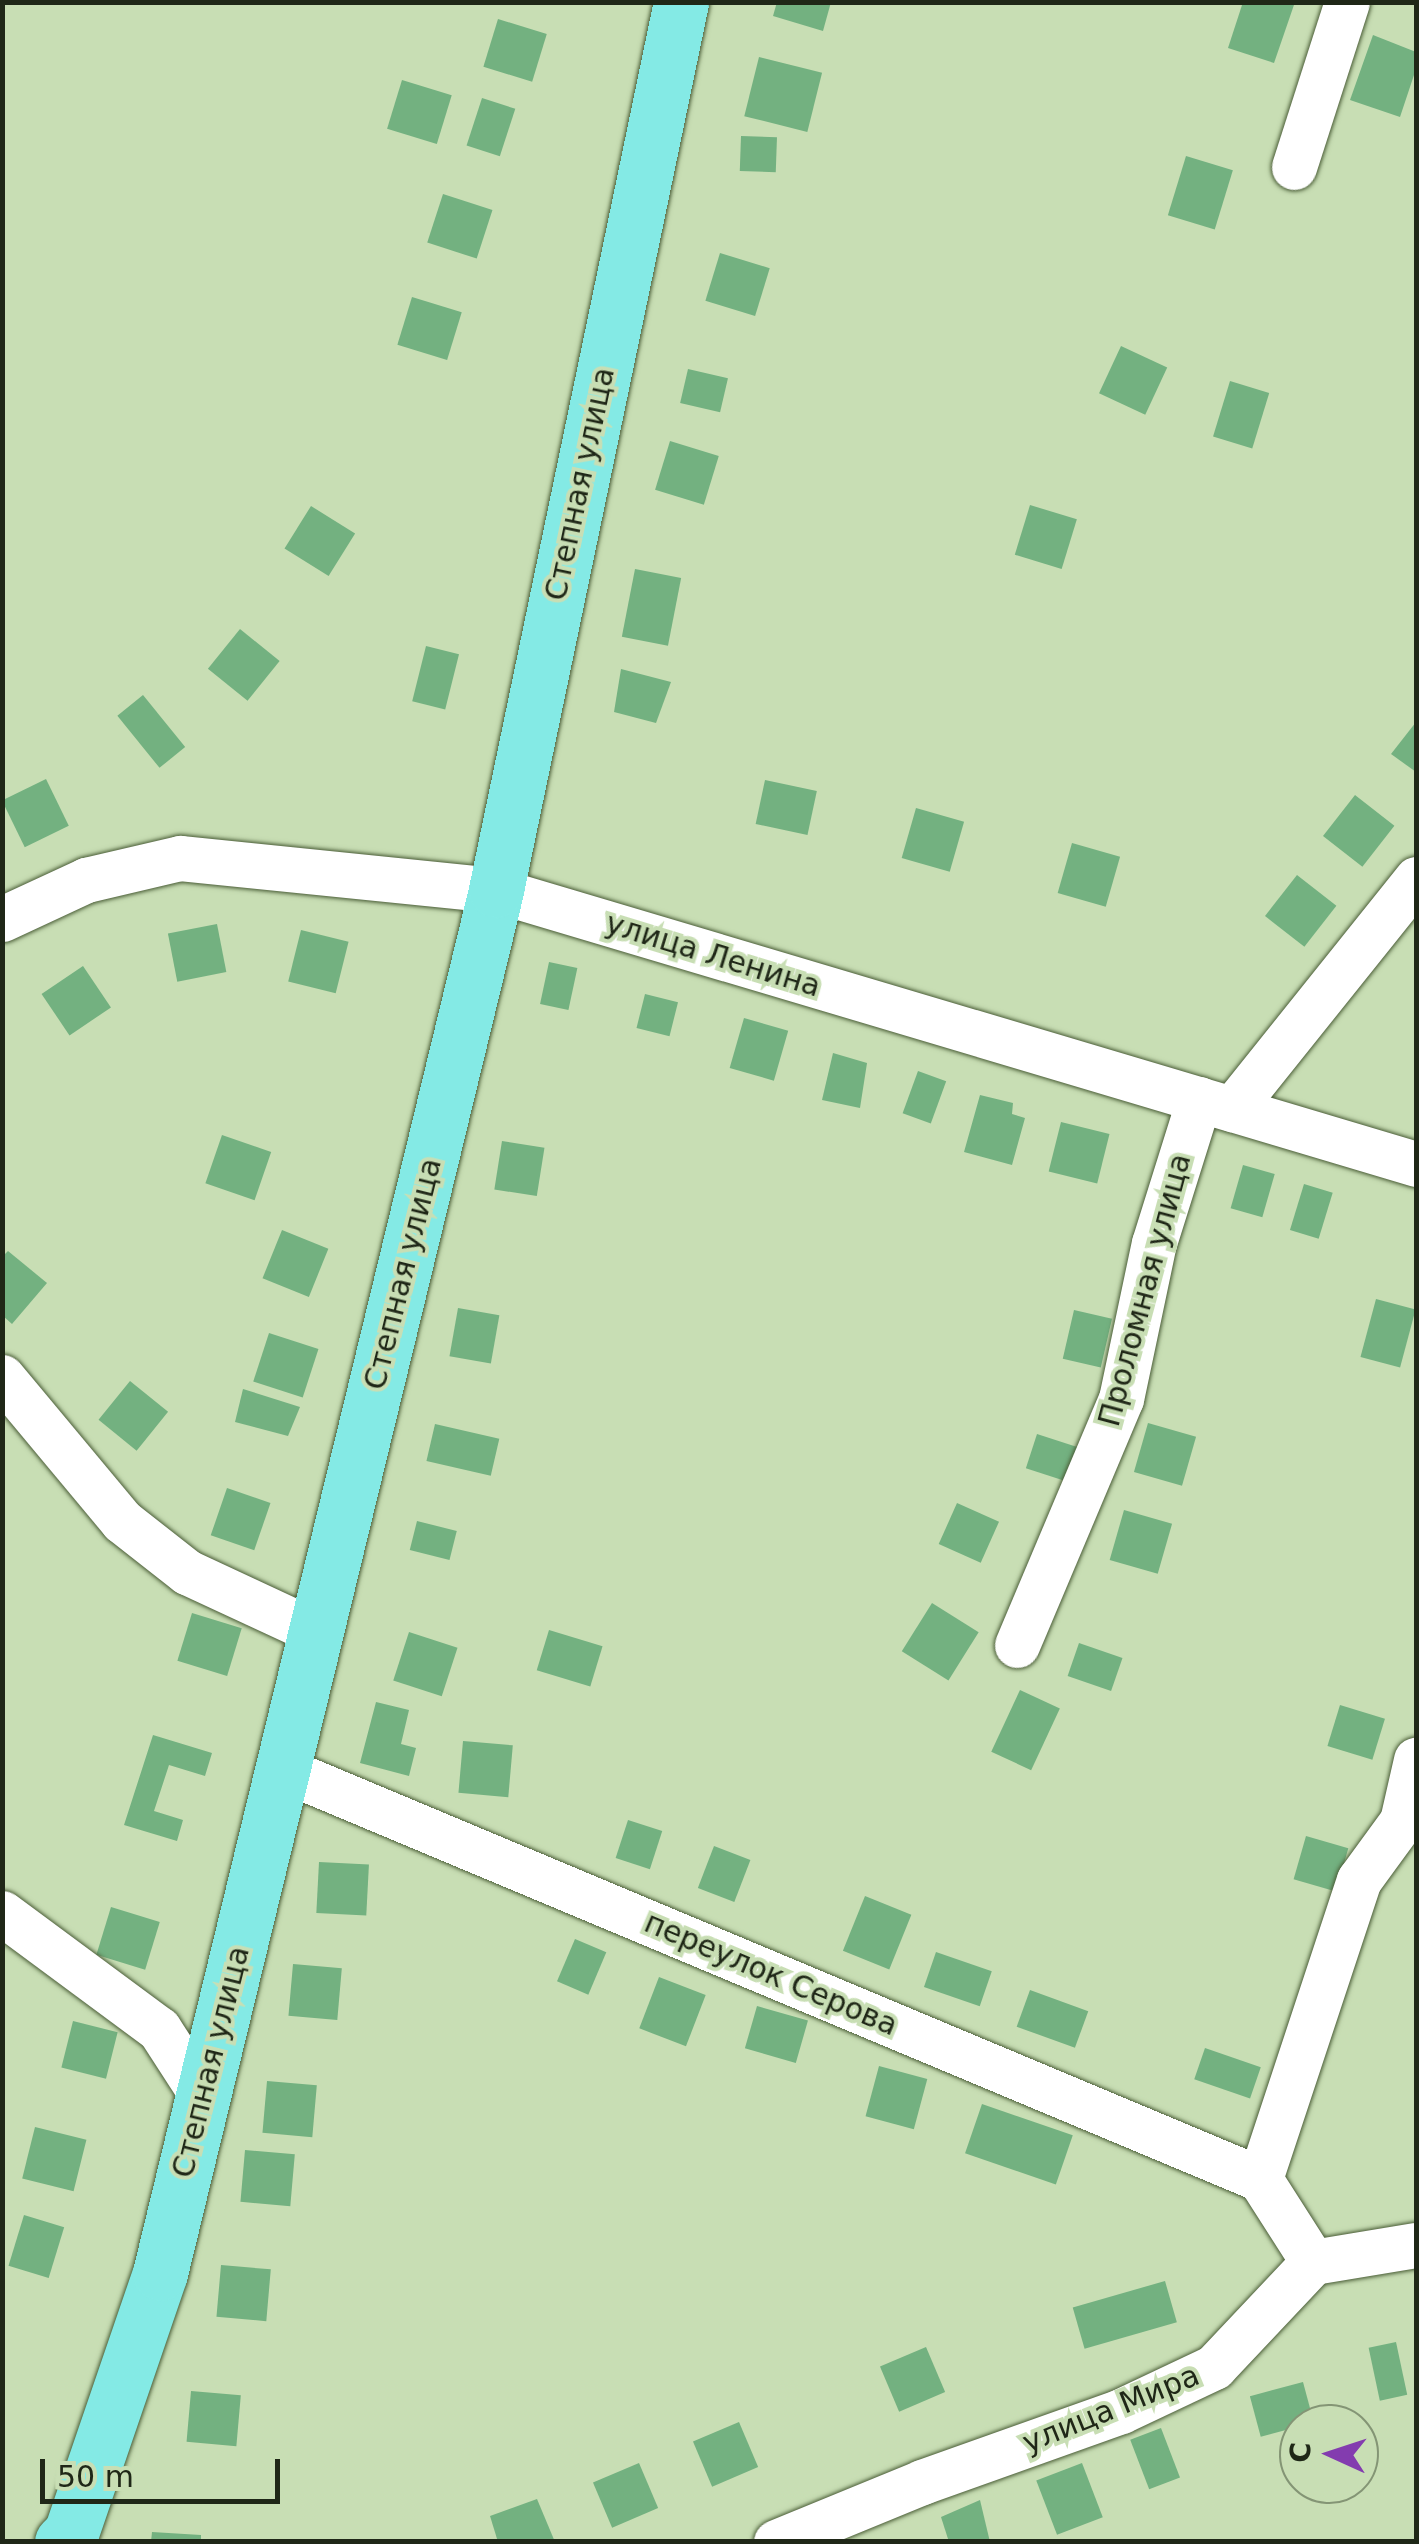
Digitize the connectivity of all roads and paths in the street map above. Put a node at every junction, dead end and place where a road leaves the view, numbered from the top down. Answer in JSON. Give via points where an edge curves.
{"nodes":[{"id":1,"x":681,"y":2,"type":"edge"},
{"id":2,"x":1347,"y":2,"type":"edge"},
{"id":3,"x":1294,"y":167,"type":"dead end"},
{"id":4,"x":1416,"y":879,"type":"edge"},
{"id":5,"x":496,"y":890,"type":"junction"},
{"id":6,"x":2,"y":920,"type":"edge"},
{"id":7,"x":1215,"y":1104,"type":"junction"},
{"id":8,"x":1416,"y":1164,"type":"edge"},
{"id":9,"x":2,"y":1377,"type":"edge"},
{"id":10,"x":316,"y":1632,"type":"junction"},
{"id":11,"x":1017,"y":1646,"type":"dead end"},
{"id":12,"x":1416,"y":1760,"type":"edge"},
{"id":13,"x":282,"y":1768,"type":"junction"},
{"id":14,"x":2,"y":1913,"type":"edge"},
{"id":15,"x":203,"y":2097,"type":"junction"},
{"id":16,"x":1260,"y":2179,"type":"junction"},
{"id":17,"x":1416,"y":2245,"type":"edge"},
{"id":18,"x":1312,"y":2262,"type":"junction"},
{"id":19,"x":66,"y":2537,"type":"edge"},
{"id":20,"x":776,"y":2542,"type":"edge"}],
"edges":[{"from":1,"to":5,"type":"main road","name":"Степная улица"},
{"from":2,"to":3,"type":"street"},
{"from":4,"to":7,"type":"street","name":"Проломная улица"},
{"from":5,"to":6,"type":"street","name":"улица Ленина","via":[[180,858],[86,880]]},
{"from":5,"to":7,"type":"street","name":"улица Ленина"},
{"from":5,"to":10,"type":"main road","name":"Степная улица"},
{"from":7,"to":8,"type":"street","name":"улица Ленина"},
{"from":7,"to":11,"type":"street","name":"Проломная улица","via":[[1154,1243],[1121,1399]]},
{"from":9,"to":10,"type":"street","via":[[122,1521],[187,1572]]},
{"from":10,"to":13,"type":"main road","name":"Степная улица"},
{"from":12,"to":16,"type":"street","via":[[1402,1821],[1359,1880]]},
{"from":13,"to":15,"type":"main road","name":"Степная улица"},
{"from":13,"to":16,"type":"street","name":"переулок Серова"},
{"from":14,"to":15,"type":"street","via":[[159,2029]]},
{"from":15,"to":19,"type":"main road","name":"Степная улица","via":[[160,2273]]},
{"from":16,"to":18,"type":"street"},
{"from":17,"to":18,"type":"street"},
{"from":18,"to":20,"type":"street","name":"улица Мира","via":[[1214,2367],[1120,2412]]}]}
